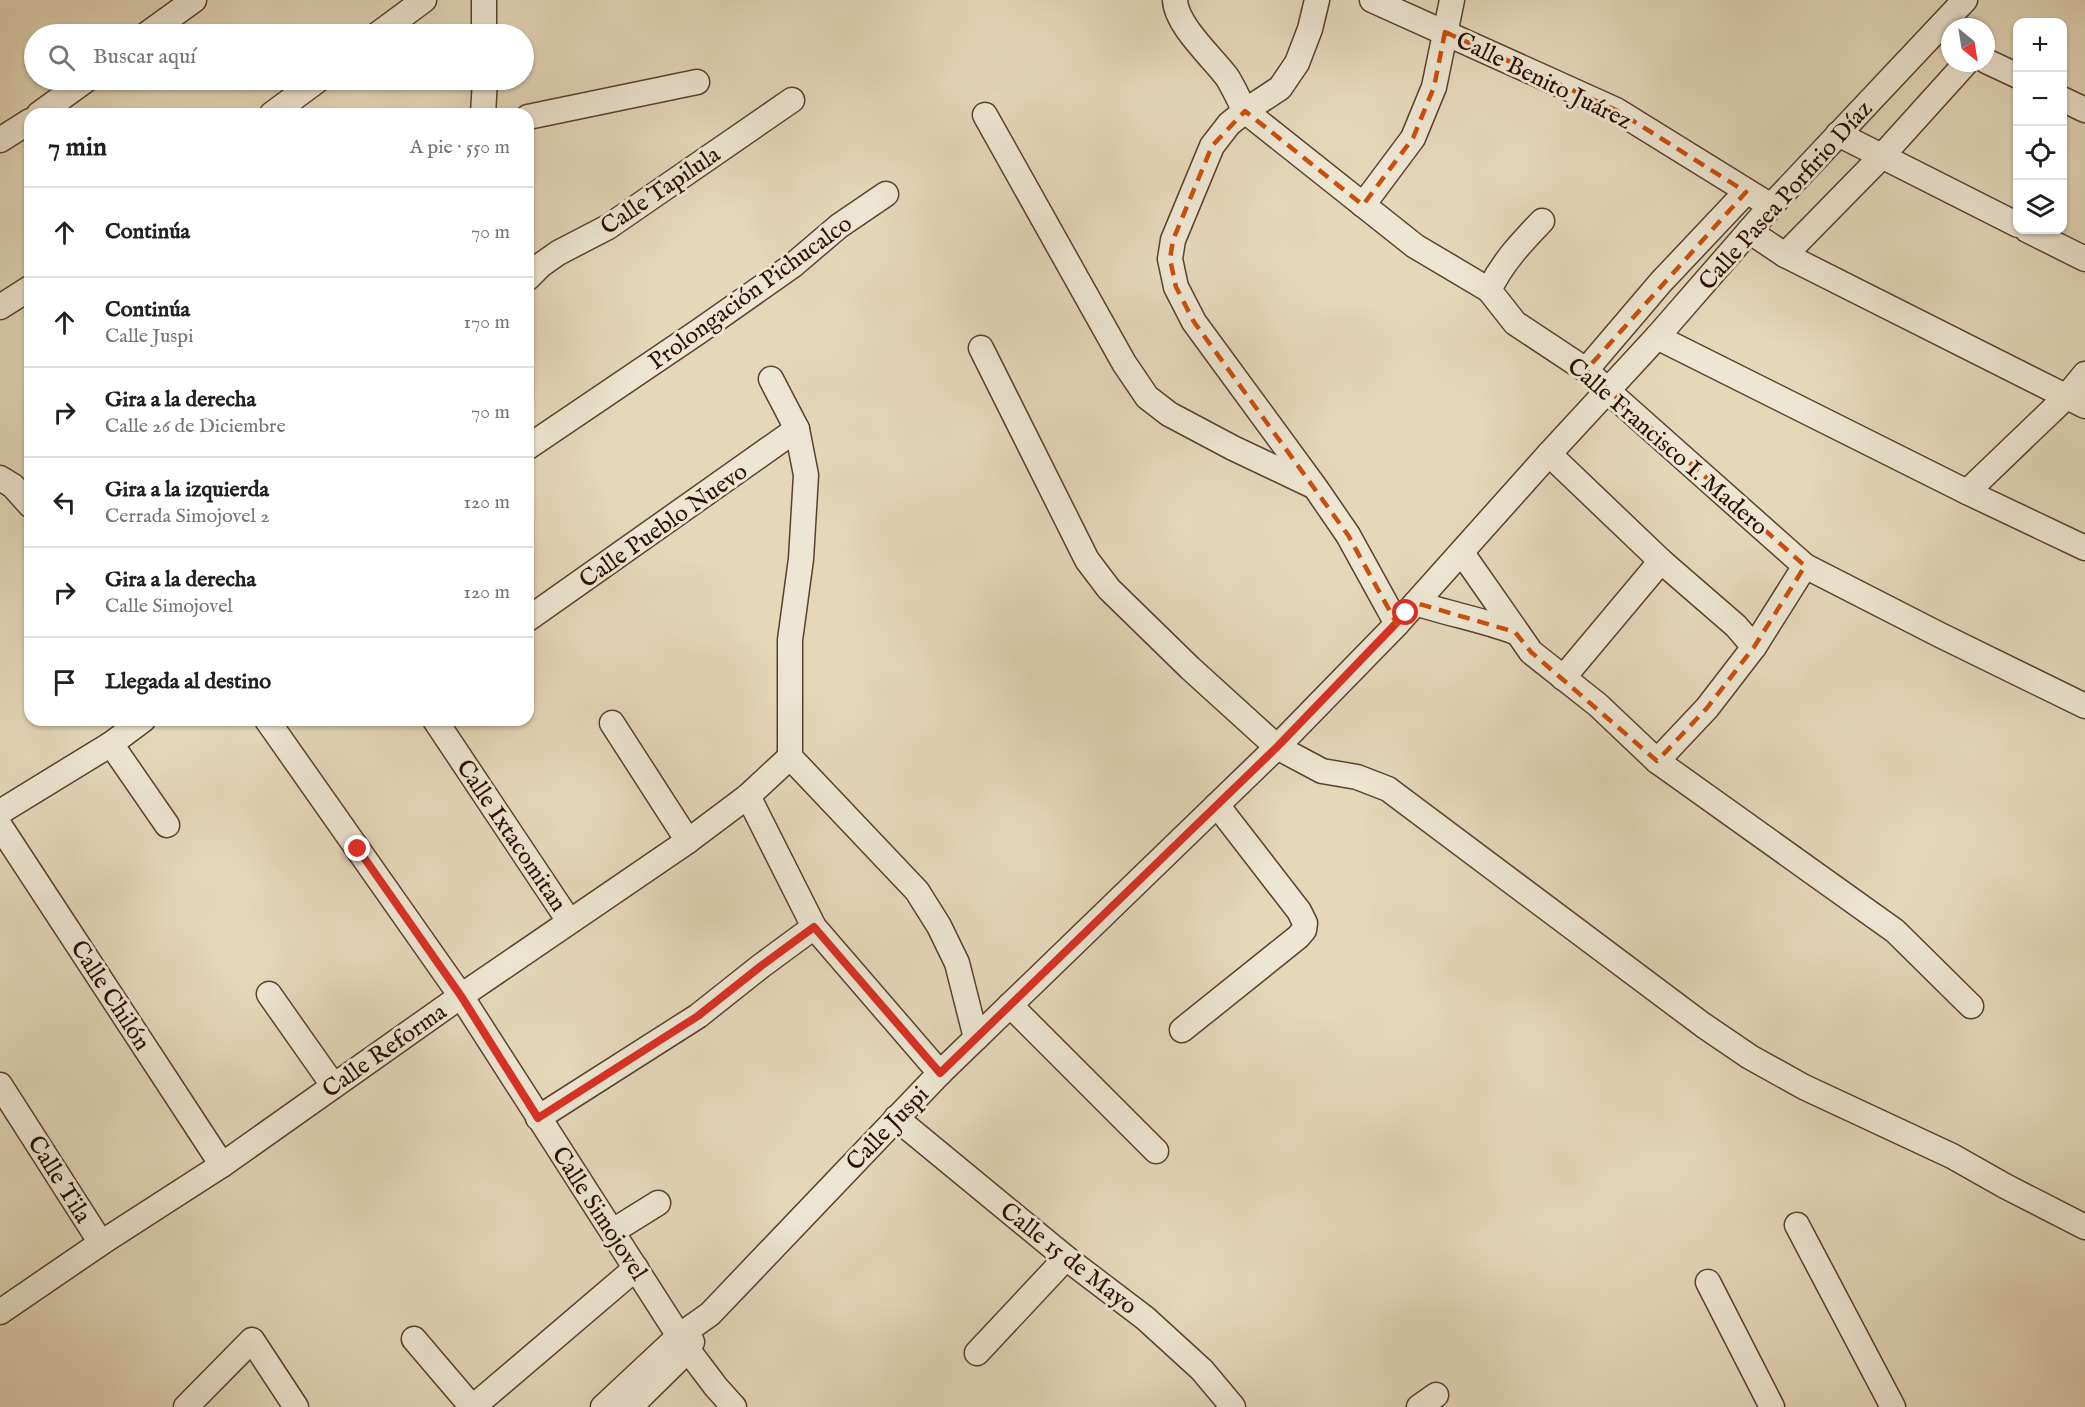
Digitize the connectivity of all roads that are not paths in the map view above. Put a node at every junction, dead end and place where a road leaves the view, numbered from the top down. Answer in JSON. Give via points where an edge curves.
{"nodes":[{"id":1,"x":194,"y":0,"type":"edge"},
{"id":2,"x":424,"y":0,"type":"edge"},
{"id":3,"x":484,"y":0,"type":"edge"},
{"id":4,"x":1175,"y":0,"type":"edge"},
{"id":5,"x":1317,"y":0,"type":"edge"},
{"id":6,"x":1372,"y":0,"type":"edge"},
{"id":7,"x":1452,"y":0,"type":"edge"},
{"id":8,"x":1965,"y":0,"type":"edge"},
{"id":9,"x":1954,"y":18,"type":"edge"},
{"id":10,"x":161,"y":24,"type":"edge"},
{"id":11,"x":392,"y":24,"type":"edge"},
{"id":12,"x":484,"y":24,"type":"edge"},
{"id":13,"x":1445,"y":32,"type":"junction"},
{"id":14,"x":1941,"y":39,"type":"edge"},
{"id":15,"x":1995,"y":65,"type":"edge"},
{"id":16,"x":1958,"y":72,"type":"edge"},
{"id":17,"x":2013,"y":74,"type":"edge"},
{"id":18,"x":697,"y":82,"type":"dead end"},
{"id":19,"x":74,"y":90,"type":"edge"},
{"id":20,"x":304,"y":90,"type":"edge"},
{"id":21,"x":484,"y":90,"type":"edge"},
{"id":22,"x":792,"y":100,"type":"dead end"},
{"id":23,"x":2067,"y":101,"type":"edge"},
{"id":24,"x":51,"y":108,"type":"edge"},
{"id":25,"x":280,"y":108,"type":"edge"},
{"id":26,"x":483,"y":108,"type":"edge"},
{"id":27,"x":2085,"y":110,"type":"edge"},
{"id":28,"x":1245,"y":111,"type":"junction"},
{"id":29,"x":985,"y":115,"type":"dead end"},
{"id":30,"x":534,"y":116,"type":"edge"},
{"id":31,"x":24,"y":128,"type":"edge"},
{"id":32,"x":1838,"y":134,"type":"junction"},
{"id":33,"x":0,"y":140,"type":"edge"},
{"id":34,"x":1882,"y":156,"type":"junction"},
{"id":35,"x":1746,"y":192,"type":"junction"},
{"id":36,"x":886,"y":194,"type":"dead end"},
{"id":37,"x":1363,"y":205,"type":"junction"},
{"id":38,"x":1771,"y":206,"type":"junction"},
{"id":39,"x":1542,"y":222,"type":"dead end"},
{"id":40,"x":2013,"y":222,"type":"edge"},
{"id":41,"x":1749,"y":231,"type":"junction"},
{"id":42,"x":2035,"y":234,"type":"edge"},
{"id":43,"x":1785,"y":255,"type":"junction"},
{"id":44,"x":2085,"y":259,"type":"edge"},
{"id":45,"x":534,"y":272,"type":"edge"},
{"id":46,"x":1489,"y":290,"type":"junction"},
{"id":47,"x":24,"y":292,"type":"edge"},
{"id":48,"x":0,"y":307,"type":"edge"},
{"id":49,"x":1657,"y":337,"type":"junction"},
{"id":50,"x":981,"y":348,"type":"dead end"},
{"id":51,"x":1586,"y":370,"type":"junction"},
{"id":52,"x":2085,"y":374,"type":"edge"},
{"id":53,"x":771,"y":379,"type":"dead end"},
{"id":54,"x":1608,"y":391,"type":"junction"},
{"id":55,"x":2075,"y":401,"type":"edge"},
{"id":56,"x":797,"y":429,"type":"junction"},
{"id":57,"x":534,"y":443,"type":"edge"},
{"id":58,"x":1549,"y":454,"type":"junction"},
{"id":59,"x":14,"y":479,"type":"edge"},
{"id":60,"x":1315,"y":486,"type":"junction"},
{"id":61,"x":1967,"y":492,"type":"junction"},
{"id":62,"x":24,"y":495,"type":"edge"},
{"id":63,"x":2085,"y":548,"type":"edge"},
{"id":64,"x":1462,"y":553,"type":"junction"},
{"id":65,"x":1661,"y":561,"type":"junction"},
{"id":66,"x":1805,"y":566,"type":"junction"},
{"id":67,"x":1416,"y":603,"type":"junction"},
{"id":68,"x":534,"y":615,"type":"edge"},
{"id":69,"x":1397,"y":624,"type":"junction"},
{"id":70,"x":1515,"y":632,"type":"junction"},
{"id":71,"x":1754,"y":646,"type":"junction"},
{"id":72,"x":1563,"y":678,"type":"junction"},
{"id":73,"x":2085,"y":706,"type":"edge"},
{"id":74,"x":612,"y":723,"type":"dead end"},
{"id":75,"x":135,"y":726,"type":"edge"},
{"id":76,"x":271,"y":726,"type":"edge"},
{"id":77,"x":439,"y":726,"type":"edge"},
{"id":78,"x":111,"y":744,"type":"junction"},
{"id":79,"x":1277,"y":747,"type":"junction"},
{"id":80,"x":790,"y":757,"type":"junction"},
{"id":81,"x":1657,"y":761,"type":"junction"},
{"id":82,"x":748,"y":796,"type":"junction"},
{"id":83,"x":1217,"y":805,"type":"junction"},
{"id":84,"x":0,"y":812,"type":"edge"},
{"id":85,"x":167,"y":825,"type":"dead end"},
{"id":86,"x":0,"y":826,"type":"edge"},
{"id":87,"x":688,"y":841,"type":"junction"},
{"id":88,"x":569,"y":921,"type":"junction"},
{"id":89,"x":814,"y":927,"type":"junction"},
{"id":90,"x":269,"y":994,"type":"dead end"},
{"id":91,"x":461,"y":996,"type":"junction"},
{"id":92,"x":1010,"y":1005,"type":"junction"},
{"id":93,"x":1971,"y":1006,"type":"dead end"},
{"id":94,"x":1182,"y":1030,"type":"dead end"},
{"id":95,"x":976,"y":1038,"type":"junction"},
{"id":96,"x":940,"y":1073,"type":"junction"},
{"id":97,"x":0,"y":1085,"type":"edge"},
{"id":98,"x":333,"y":1085,"type":"junction"},
{"id":99,"x":538,"y":1118,"type":"junction"},
{"id":100,"x":896,"y":1118,"type":"junction"},
{"id":101,"x":1156,"y":1151,"type":"dead end"},
{"id":102,"x":222,"y":1165,"type":"junction"},
{"id":103,"x":658,"y":1203,"type":"dead end"},
{"id":104,"x":1797,"y":1225,"type":"dead end"},
{"id":105,"x":2085,"y":1227,"type":"edge"},
{"id":106,"x":613,"y":1231,"type":"junction"},
{"id":107,"x":100,"y":1243,"type":"junction"},
{"id":108,"x":1066,"y":1258,"type":"junction"},
{"id":109,"x":636,"y":1268,"type":"junction"},
{"id":110,"x":1708,"y":1282,"type":"dead end"},
{"id":111,"x":0,"y":1312,"type":"edge"},
{"id":112,"x":414,"y":1339,"type":"dead end"},
{"id":113,"x":683,"y":1343,"type":"junction"},
{"id":114,"x":977,"y":1353,"type":"dead end"},
{"id":115,"x":186,"y":1407,"type":"edge"},
{"id":116,"x":296,"y":1407,"type":"edge"},
{"id":117,"x":472,"y":1407,"type":"edge"},
{"id":118,"x":603,"y":1407,"type":"edge"},
{"id":119,"x":630,"y":1407,"type":"edge"},
{"id":120,"x":734,"y":1407,"type":"edge"},
{"id":121,"x":1233,"y":1407,"type":"edge"},
{"id":122,"x":1772,"y":1407,"type":"edge"},
{"id":123,"x":1893,"y":1407,"type":"edge"}],
"edges":[{"from":1,"to":10,"type":"street"},
{"from":2,"to":11,"type":"street"},
{"from":3,"to":12,"type":"street"},
{"from":4,"to":28,"type":"street","name":"Calle Francisco I. Madero","via":[[1184,23],[1228,79]]},
{"from":5,"to":28,"type":"street","via":[[1297,63],[1280,88]]},
{"from":6,"to":13,"type":"street","name":"Calle Benito Juárez"},
{"from":7,"to":13,"type":"street"},
{"from":8,"to":9,"type":"street","name":"Calle Pasea Porfirio Díaz"},
{"from":13,"to":35,"type":"street","name":"Calle Benito Juárez","via":[[1616,110]]},
{"from":13,"to":37,"type":"street","via":[[1434,87],[1413,138]]},
{"from":14,"to":32,"type":"street","name":"Calle Pasea Porfirio Díaz"},
{"from":15,"to":17,"type":"street"},
{"from":16,"to":34,"type":"street"},
{"from":18,"to":30,"type":"street"},
{"from":19,"to":24,"type":"street"},
{"from":20,"to":25,"type":"street"},
{"from":21,"to":26,"type":"street"},
{"from":22,"to":45,"type":"street","name":"Calle Tapilula","via":[[608,227],[558,253]]},
{"from":23,"to":27,"type":"street"},
{"from":28,"to":37,"type":"street","name":"Calle Francisco I. Madero"},
{"from":28,"to":60,"type":"street","via":[[1212,146],[1173,240],[1170,259],[1176,287],[1194,322]]},
{"from":29,"to":60,"type":"street","via":[[1124,363],[1147,397],[1178,419]]},
{"from":31,"to":33,"type":"street"},
{"from":32,"to":34,"type":"street"},
{"from":32,"to":38,"type":"street","name":"Calle Pasea Porfirio Díaz"},
{"from":34,"to":40,"type":"street"},
{"from":34,"to":43,"type":"street"},
{"from":35,"to":38,"type":"street","name":"Calle Benito Juárez"},
{"from":35,"to":51,"type":"street","via":[[1661,282]]},
{"from":36,"to":57,"type":"street","name":"Prolongación Pichucalco","via":[[839,226],[792,266]]},
{"from":37,"to":46,"type":"street","name":"Calle Francisco I. Madero","via":[[1415,246]]},
{"from":38,"to":41,"type":"street","name":"Calle Pasea Porfirio Díaz"},
{"from":39,"to":46,"type":"street","via":[[1512,253]]},
{"from":41,"to":43,"type":"street"},
{"from":41,"to":49,"type":"street","name":"Calle Pasea Porfirio Díaz"},
{"from":42,"to":44,"type":"street"},
{"from":43,"to":55,"type":"street"},
{"from":46,"to":51,"type":"street","name":"Calle Francisco I. Madero","via":[[1515,323]]},
{"from":47,"to":48,"type":"street"},
{"from":49,"to":54,"type":"street","name":"Calle Pasea Porfirio Díaz"},
{"from":49,"to":61,"type":"street"},
{"from":50,"to":79,"type":"street","via":[[1087,560],[1109,590]]},
{"from":51,"to":54,"type":"street","name":"Calle Francisco I. Madero"},
{"from":52,"to":55,"type":"street"},
{"from":53,"to":56,"type":"street"},
{"from":54,"to":58,"type":"street","name":"Calle Pasea Porfirio Díaz"},
{"from":54,"to":66,"type":"street","name":"Calle Francisco I. Madero"},
{"from":55,"to":61,"type":"street"},
{"from":56,"to":68,"type":"street","name":"Calle Pueblo Nuevo"},
{"from":56,"to":80,"type":"street","via":[[806,475],[801,559],[790,640]]},
{"from":58,"to":64,"type":"street","name":"Calle Pasea Porfirio Díaz"},
{"from":58,"to":65,"type":"street"},
{"from":59,"to":62,"type":"street"},
{"from":60,"to":69,"type":"street","via":[[1348,535]]},
{"from":61,"to":63,"type":"street"},
{"from":64,"to":67,"type":"street","name":"Calle Juspi"},
{"from":64,"to":70,"type":"street"},
{"from":65,"to":71,"type":"street"},
{"from":65,"to":72,"type":"street"},
{"from":66,"to":71,"type":"street"},
{"from":66,"to":73,"type":"street","name":"Calle Francisco I. Madero"},
{"from":67,"to":69,"type":"street","name":"Calle Juspi"},
{"from":67,"to":70,"type":"street"},
{"from":69,"to":79,"type":"street","name":"Calle Juspi"},
{"from":70,"to":72,"type":"street","via":[[1531,652]]},
{"from":71,"to":81,"type":"street","via":[[1707,708]]},
{"from":72,"to":81,"type":"street"},
{"from":74,"to":87,"type":"street"},
{"from":75,"to":78,"type":"street"},
{"from":76,"to":91,"type":"street","name":"Calle Simojovel"},
{"from":77,"to":88,"type":"street","name":"Calle Ixtacomitan"},
{"from":78,"to":84,"type":"street"},
{"from":78,"to":85,"type":"street"},
{"from":79,"to":83,"type":"street","name":"Calle Juspi"},
{"from":79,"to":105,"type":"street","via":[[1322,771],[1357,777],[1388,789],[1750,1057],[1804,1087],[1952,1156]]},
{"from":80,"to":82,"type":"street","name":"Calle Reforma"},
{"from":80,"to":95,"type":"street","via":[[917,891],[957,963]]},
{"from":81,"to":93,"type":"street","via":[[1895,931]]},
{"from":82,"to":87,"type":"street","name":"Calle Reforma"},
{"from":82,"to":89,"type":"street"},
{"from":83,"to":92,"type":"street","name":"Calle Juspi"},
{"from":83,"to":94,"type":"street","via":[[1299,911],[1304,930]]},
{"from":86,"to":102,"type":"street","name":"Calle Chilón"},
{"from":87,"to":88,"type":"street","name":"Calle Reforma"},
{"from":88,"to":91,"type":"street","name":"Calle Reforma"},
{"from":89,"to":96,"type":"street"},
{"from":89,"to":99,"type":"street","via":[[698,1016]]},
{"from":90,"to":98,"type":"street"},
{"from":91,"to":98,"type":"street","name":"Calle Reforma"},
{"from":91,"to":99,"type":"street","name":"Calle Simojovel"},
{"from":92,"to":95,"type":"street","name":"Calle Juspi"},
{"from":92,"to":101,"type":"street"},
{"from":95,"to":96,"type":"street","name":"Calle Juspi"},
{"from":96,"to":100,"type":"street","name":"Calle Juspi"},
{"from":97,"to":107,"type":"street","name":"Calle Tila"},
{"from":98,"to":102,"type":"street","name":"Calle Reforma"},
{"from":99,"to":106,"type":"street","name":"Calle Simojovel"},
{"from":100,"to":108,"type":"street","name":"Calle 15 de Mayo"},
{"from":100,"to":113,"type":"street","name":"Calle Juspi"},
{"from":102,"to":107,"type":"street","name":"Calle Reforma"},
{"from":103,"to":106,"type":"street"},
{"from":104,"to":123,"type":"street"},
{"from":106,"to":109,"type":"street","name":"Calle Simojovel"},
{"from":107,"to":111,"type":"street","name":"Calle Reforma"},
{"from":108,"to":114,"type":"street"},
{"from":108,"to":121,"type":"street","name":"Calle 15 de Mayo","via":[[1145,1318],[1202,1370]]},
{"from":109,"to":113,"type":"street","name":"Calle Simojovel"},
{"from":109,"to":117,"type":"street"},
{"from":110,"to":122,"type":"street"},
{"from":112,"to":117,"type":"street"},
{"from":113,"to":118,"type":"street","name":"Calle Juspi"},
{"from":113,"to":119,"type":"street","name":"Calle Juspi"},
{"from":113,"to":120,"type":"street","name":"Calle Simojovel"},
{"from":115,"to":116,"type":"street","via":[[252,1340]]}]}
